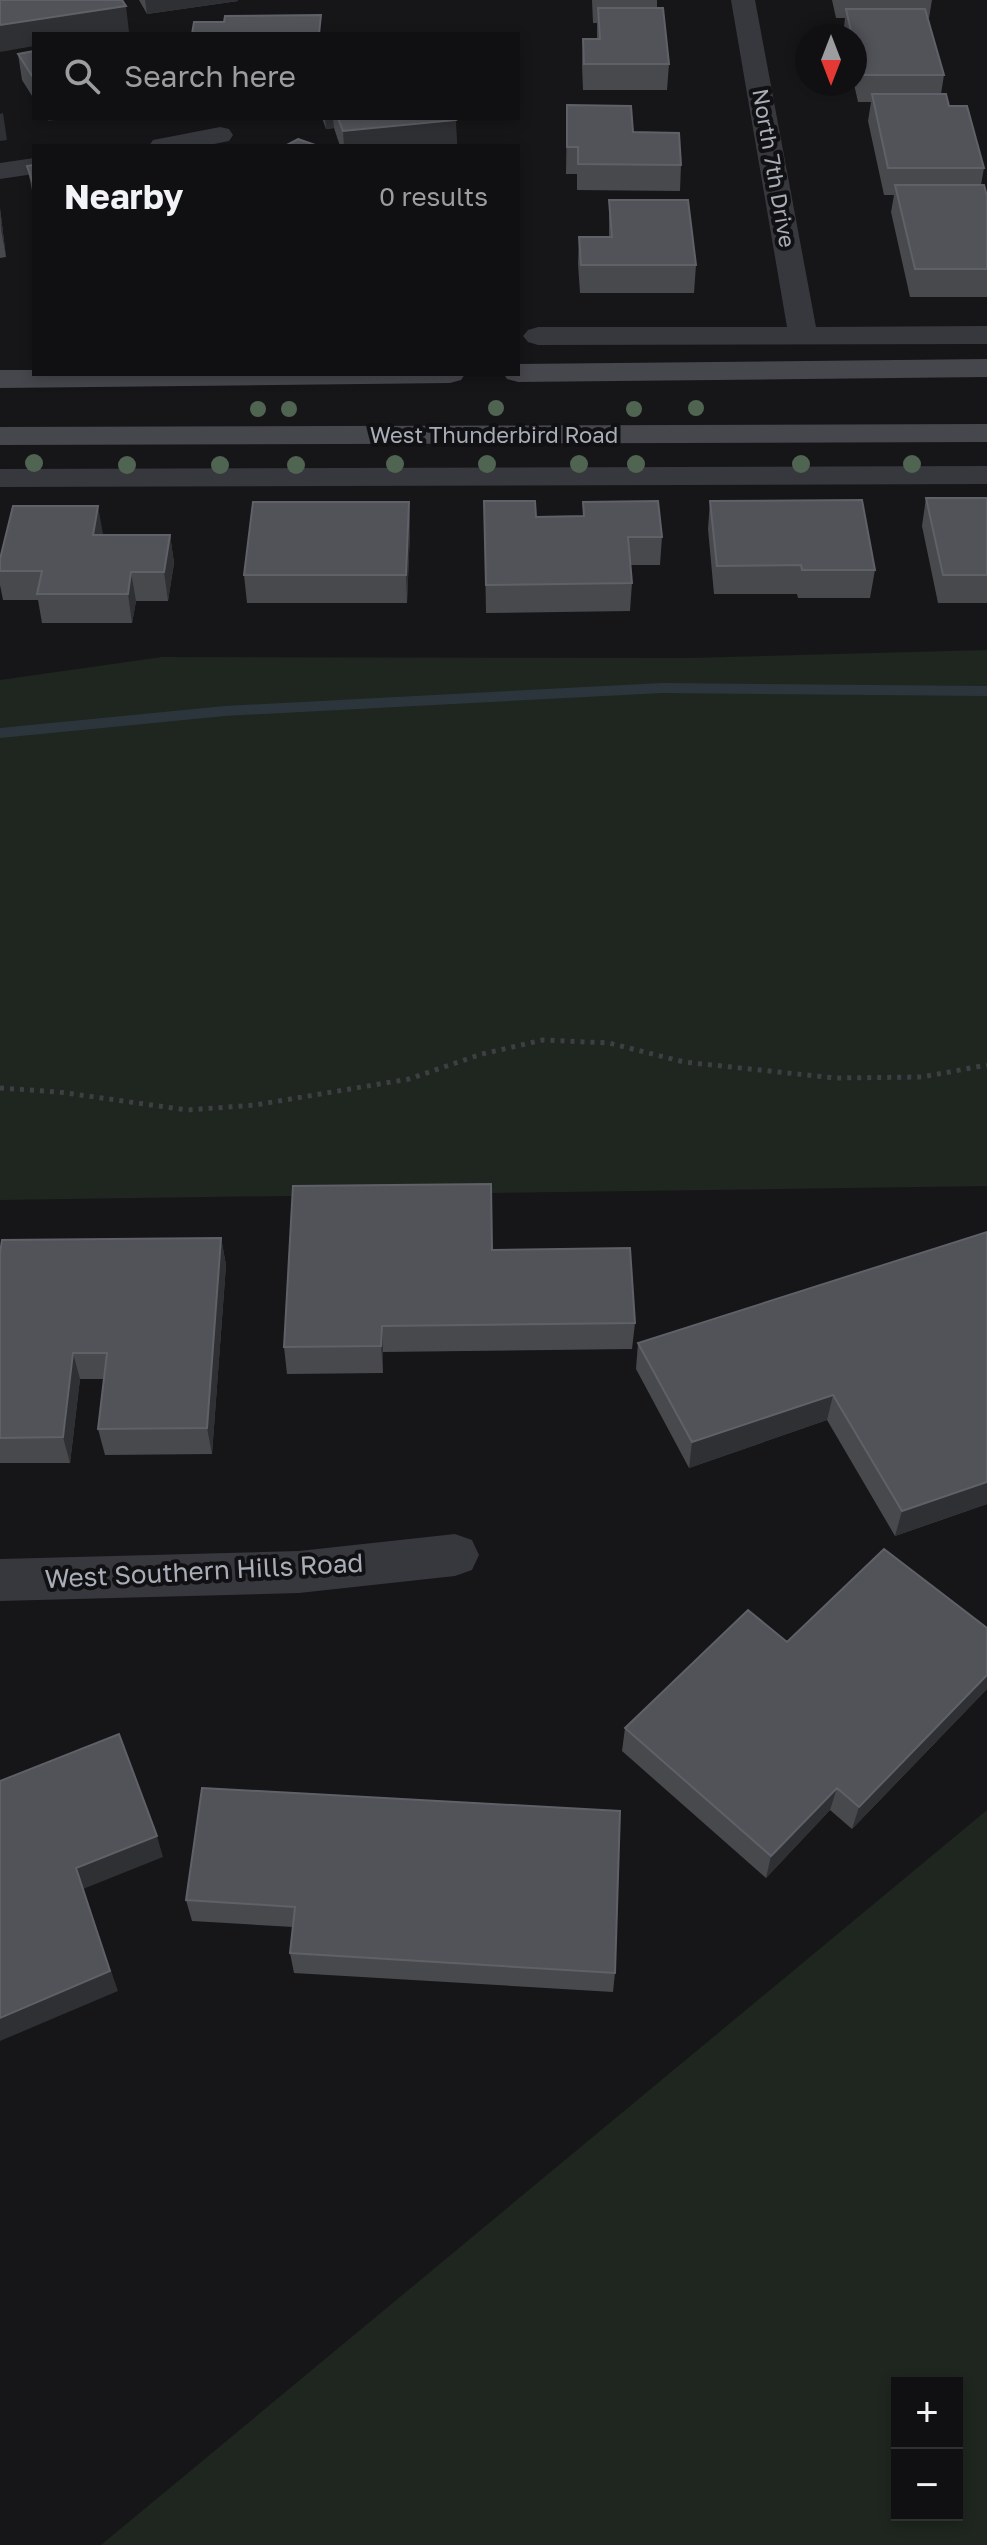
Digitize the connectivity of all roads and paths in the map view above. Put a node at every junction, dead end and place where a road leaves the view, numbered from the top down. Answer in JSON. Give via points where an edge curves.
{"nodes":[{"id":1,"x":743,"y":0,"type":"edge"},
{"id":2,"x":220,"y":135,"type":"dead end"},
{"id":3,"x":173,"y":144,"type":"edge"},
{"id":4,"x":32,"y":166,"type":"edge"},
{"id":5,"x":0,"y":171,"type":"edge"},
{"id":6,"x":987,"y":335,"type":"edge"},
{"id":7,"x":538,"y":336,"type":"dead end"},
{"id":8,"x":803,"y":336,"type":"junction"},
{"id":9,"x":987,"y":368,"type":"edge"},
{"id":10,"x":520,"y":373,"type":"edge"},
{"id":11,"x":270,"y":376,"type":"edge"},
{"id":12,"x":0,"y":379,"type":"edge"},
{"id":13,"x":987,"y":433,"type":"edge"},
{"id":14,"x":0,"y":436,"type":"edge"},
{"id":15,"x":987,"y":475,"type":"edge"},
{"id":16,"x":0,"y":478,"type":"edge"},
{"id":17,"x":987,"y":1065,"type":"edge"},
{"id":18,"x":0,"y":1088,"type":"edge"},
{"id":19,"x":455,"y":1555,"type":"dead end"},
{"id":20,"x":0,"y":1580,"type":"edge"}],
"edges":[{"from":1,"to":8,"type":"street","name":"North 7th Drive"},
{"from":2,"to":3,"type":"street"},
{"from":4,"to":5,"type":"street"},
{"from":6,"to":8,"type":"street"},
{"from":7,"to":8,"type":"street"},
{"from":9,"to":10,"type":"main road"},
{"from":11,"to":12,"type":"main road"},
{"from":13,"to":14,"type":"main road","name":"West Thunderbird Road"},
{"from":15,"to":16,"type":"street","name":"West Thunderbird Road"},
{"from":17,"to":18,"type":"path","via":[[922,1077],[835,1078],[684,1062],[609,1043],[543,1040],[409,1079],[255,1105],[187,1110]]},
{"from":19,"to":20,"type":"street","name":"West Southern Hills Road","via":[[299,1572]]}]}
